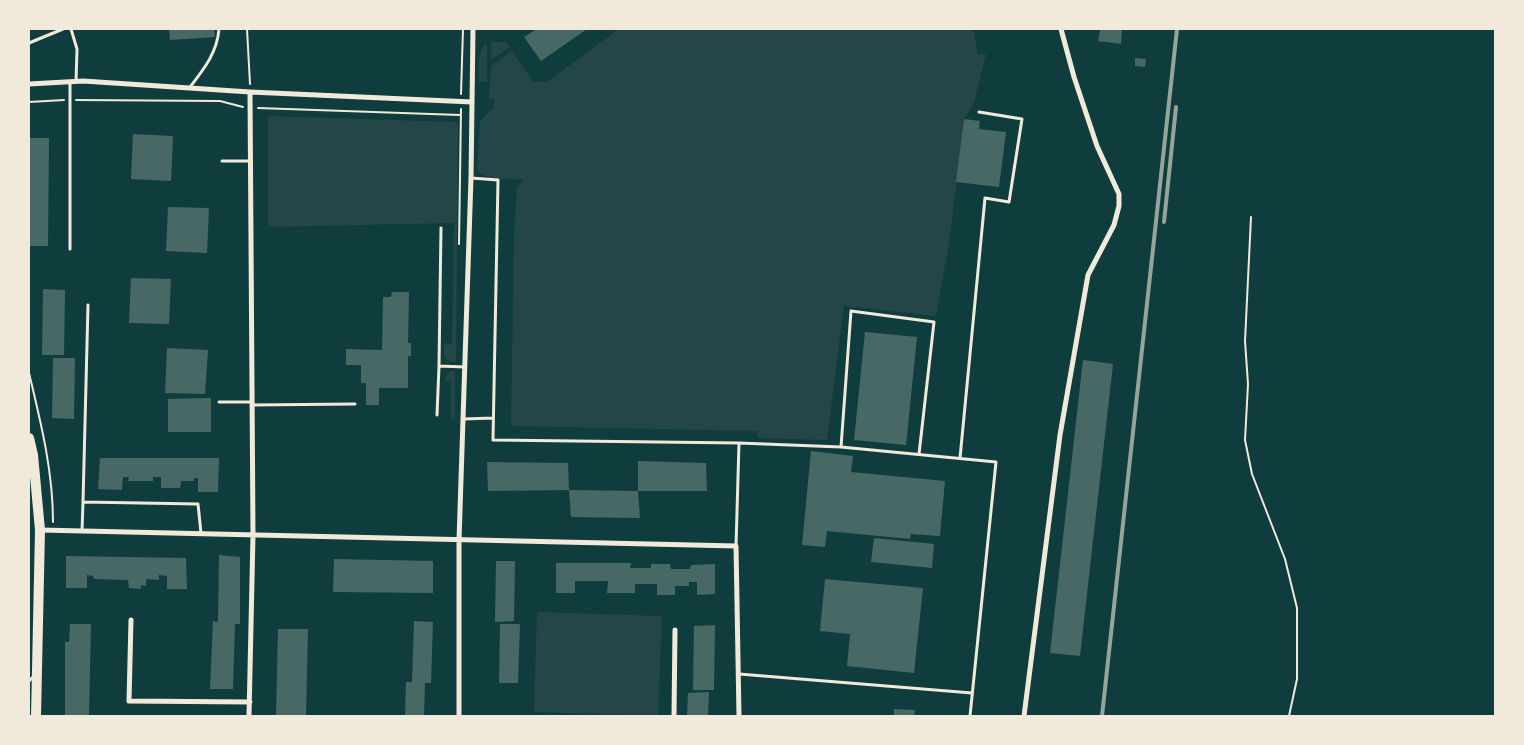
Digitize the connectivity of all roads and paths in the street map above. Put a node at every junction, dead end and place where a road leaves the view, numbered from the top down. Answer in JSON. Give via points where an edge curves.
{"nodes":[{"id":1,"x":62,"y":29,"type":"edge"},
{"id":2,"x":71,"y":29,"type":"edge"},
{"id":3,"x":219,"y":29,"type":"edge"},
{"id":4,"x":247,"y":29,"type":"edge"},
{"id":5,"x":473,"y":29,"type":"edge"},
{"id":6,"x":1061,"y":29,"type":"edge"},
{"id":7,"x":29,"y":43,"type":"edge"},
{"id":8,"x":73,"y":82,"type":"junction"},
{"id":9,"x":29,"y":84,"type":"edge"},
{"id":10,"x":189,"y":88,"type":"junction"},
{"id":11,"x":250,"y":92,"type":"junction"},
{"id":12,"x":472,"y":102,"type":"junction"},
{"id":13,"x":979,"y":112,"type":"dead end"},
{"id":14,"x":222,"y":161,"type":"dead end"},
{"id":15,"x":251,"y":161,"type":"junction"},
{"id":16,"x":471,"y":178,"type":"junction"},
{"id":17,"x":1251,"y":217,"type":"dead end"},
{"id":18,"x":441,"y":228,"type":"dead end"},
{"id":19,"x":70,"y":248,"type":"dead end"},
{"id":20,"x":88,"y":305,"type":"dead end"},
{"id":21,"x":438,"y":366,"type":"junction"},
{"id":22,"x":465,"y":367,"type":"junction"},
{"id":23,"x":29,"y":373,"type":"edge"},
{"id":24,"x":220,"y":402,"type":"dead end"},
{"id":25,"x":252,"y":403,"type":"junction"},
{"id":26,"x":355,"y":404,"type":"dead end"},
{"id":27,"x":437,"y":415,"type":"dead end"},
{"id":28,"x":493,"y":418,"type":"junction"},
{"id":29,"x":463,"y":419,"type":"junction"},
{"id":30,"x":29,"y":438,"type":"edge"},
{"id":31,"x":739,"y":443,"type":"junction"},
{"id":32,"x":841,"y":447,"type":"junction"},
{"id":33,"x":919,"y":454,"type":"junction"},
{"id":34,"x":960,"y":458,"type":"junction"},
{"id":35,"x":83,"y":502,"type":"junction"},
{"id":36,"x":40,"y":530,"type":"junction"},
{"id":37,"x":53,"y":530,"type":"junction"},
{"id":38,"x":82,"y":531,"type":"junction"},
{"id":39,"x":201,"y":534,"type":"junction"},
{"id":40,"x":253,"y":535,"type":"junction"},
{"id":41,"x":459,"y":540,"type":"junction"},
{"id":42,"x":736,"y":546,"type":"junction"},
{"id":43,"x":131,"y":620,"type":"dead end"},
{"id":44,"x":675,"y":630,"type":"dead end"},
{"id":45,"x":37,"y":672,"type":"junction"},
{"id":46,"x":738,"y":674,"type":"junction"},
{"id":47,"x":29,"y":680,"type":"edge"},
{"id":48,"x":972,"y":693,"type":"junction"},
{"id":49,"x":250,"y":702,"type":"junction"},
{"id":50,"x":36,"y":716,"type":"edge"},
{"id":51,"x":249,"y":716,"type":"edge"},
{"id":52,"x":459,"y":716,"type":"edge"},
{"id":53,"x":674,"y":716,"type":"edge"},
{"id":54,"x":739,"y":716,"type":"edge"},
{"id":55,"x":970,"y":716,"type":"edge"},
{"id":56,"x":1024,"y":716,"type":"edge"},
{"id":57,"x":1289,"y":716,"type":"edge"}],
"edges":[{"from":1,"to":7,"type":"lane"},
{"from":2,"to":8,"type":"lane","via":[[77,49]]},
{"from":3,"to":10,"type":"lane","via":[[218,43],[212,56]]},
{"from":4,"to":11,"type":"path"},
{"from":5,"to":12,"type":"street"},
{"from":6,"to":56,"type":"street","via":[[1097,146],[1119,194],[1119,206],[1114,225],[1088,275],[1060,435]]},
{"from":8,"to":9,"type":"street"},
{"from":8,"to":10,"type":"street"},
{"from":8,"to":19,"type":"lane"},
{"from":10,"to":11,"type":"street"},
{"from":11,"to":12,"type":"street"},
{"from":11,"to":15,"type":"street"},
{"from":12,"to":16,"type":"street"},
{"from":13,"to":34,"type":"lane","via":[[1022,119],[1009,202],[985,198]]},
{"from":14,"to":15,"type":"lane"},
{"from":15,"to":25,"type":"street"},
{"from":16,"to":22,"type":"street"},
{"from":16,"to":28,"type":"lane","via":[[498,180]]},
{"from":17,"to":57,"type":"path","via":[[1245,341],[1248,384],[1245,440],[1252,474],[1285,559],[1297,608],[1297,679]]},
{"from":18,"to":21,"type":"lane"},
{"from":20,"to":35,"type":"lane"},
{"from":21,"to":22,"type":"lane"},
{"from":21,"to":27,"type":"lane"},
{"from":22,"to":29,"type":"street"},
{"from":23,"to":37,"type":"path","via":[[47,449]]},
{"from":24,"to":25,"type":"lane"},
{"from":25,"to":26,"type":"lane"},
{"from":25,"to":40,"type":"street"},
{"from":28,"to":29,"type":"lane"},
{"from":28,"to":31,"type":"lane","via":[[492,440]]},
{"from":29,"to":41,"type":"street"},
{"from":30,"to":36,"type":"main road"},
{"from":31,"to":32,"type":"lane"},
{"from":31,"to":42,"type":"lane"},
{"from":32,"to":33,"type":"lane"},
{"from":32,"to":33,"type":"lane","via":[[852,311],[934,322]]},
{"from":33,"to":34,"type":"lane"},
{"from":34,"to":48,"type":"lane","via":[[996,462]]},
{"from":35,"to":38,"type":"lane"},
{"from":35,"to":39,"type":"lane","via":[[198,504]]},
{"from":36,"to":37,"type":"street"},
{"from":36,"to":45,"type":"main road"},
{"from":37,"to":38,"type":"street"},
{"from":38,"to":39,"type":"street"},
{"from":39,"to":40,"type":"street"},
{"from":40,"to":41,"type":"street"},
{"from":40,"to":49,"type":"street"},
{"from":41,"to":42,"type":"street"},
{"from":41,"to":52,"type":"street"},
{"from":42,"to":46,"type":"street"},
{"from":43,"to":49,"type":"street","via":[[129,701]]},
{"from":44,"to":53,"type":"street"},
{"from":45,"to":47,"type":"lane"},
{"from":45,"to":50,"type":"main road"},
{"from":46,"to":48,"type":"lane"},
{"from":46,"to":54,"type":"street"},
{"from":48,"to":55,"type":"lane"},
{"from":49,"to":51,"type":"street"}]}
